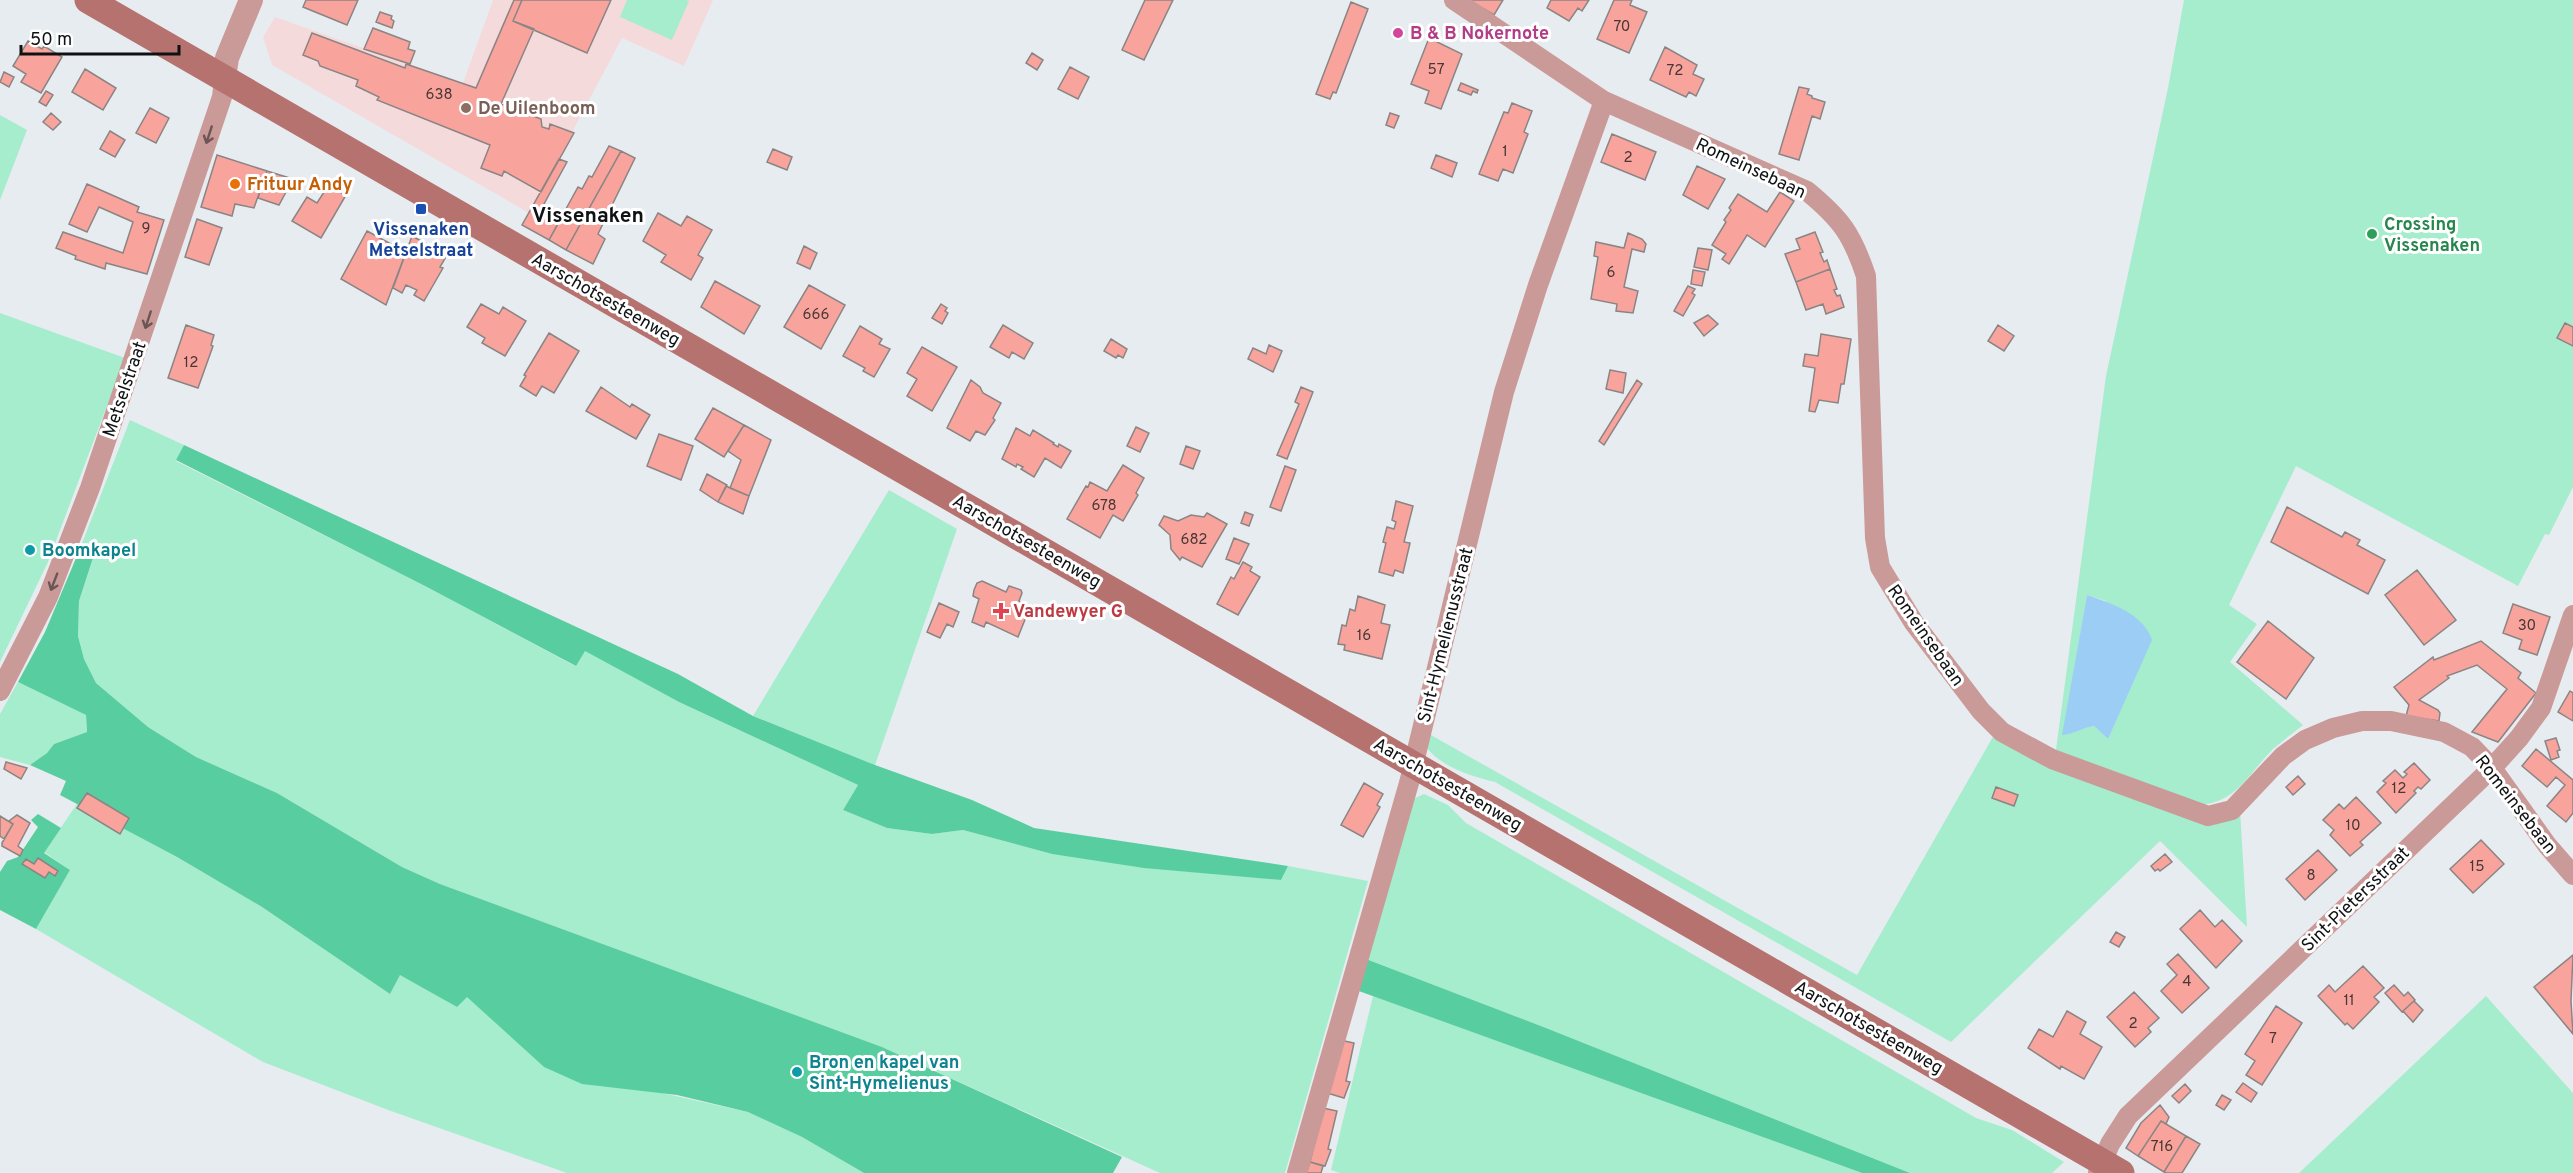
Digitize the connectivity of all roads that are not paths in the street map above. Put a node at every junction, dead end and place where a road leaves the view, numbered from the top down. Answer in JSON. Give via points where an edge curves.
{"nodes":[{"id":1,"x":88,"y":0,"type":"edge"},
{"id":2,"x":251,"y":0,"type":"edge"},
{"id":3,"x":1454,"y":0,"type":"edge"},
{"id":4,"x":224,"y":78,"type":"junction"},
{"id":5,"x":1604,"y":101,"type":"junction"},
{"id":6,"x":2573,"y":615,"type":"edge"},
{"id":7,"x":0,"y":691,"type":"edge"},
{"id":8,"x":1413,"y":764,"type":"junction"},
{"id":9,"x":2492,"y":768,"type":"junction"},
{"id":10,"x":2573,"y":875,"type":"edge"},
{"id":11,"x":2108,"y":1169,"type":"edge"},
{"id":12,"x":1297,"y":1173,"type":"edge"}],
"edges":[{"from":1,"to":4,"type":"main road","name":"Aarschotsesteenweg"},
{"from":2,"to":4,"type":"street","via":[[227,58]]},
{"from":3,"to":5,"type":"street","name":"Romeinsebaan"},
{"from":4,"to":7,"type":"street","name":"Metselstraat","one_way":true,"via":[[222,97],[90,488],[48,597]]},
{"from":4,"to":8,"type":"main road","name":"Aarschotsesteenweg"},
{"from":5,"to":8,"type":"street","name":"Sint-Hymelienusstraat","via":[[1504,392]]},
{"from":5,"to":9,"type":"street","name":"Romeinsebaan","via":[[1807,191],[1832,212],[1856,244],[1866,276],[1875,538],[1880,567],[1914,623],[1981,711],[2002,732],[2052,759],[2208,816],[2232,810],[2283,756],[2305,740],[2333,728],[2362,722],[2391,721],[2444,732],[2472,747]]},
{"from":6,"to":9,"type":"street","name":"Sint-Pietersstraat","via":[[2541,708]]},
{"from":8,"to":11,"type":"main road","name":"Aarschotsesteenweg"},
{"from":8,"to":12,"type":"street","name":"Sint-Hymelienusstraat"},
{"from":9,"to":10,"type":"street","name":"Romeinsebaan"},
{"from":9,"to":11,"type":"street","name":"Sint-Pietersstraat","via":[[2128,1116],[2110,1144]]}]}
